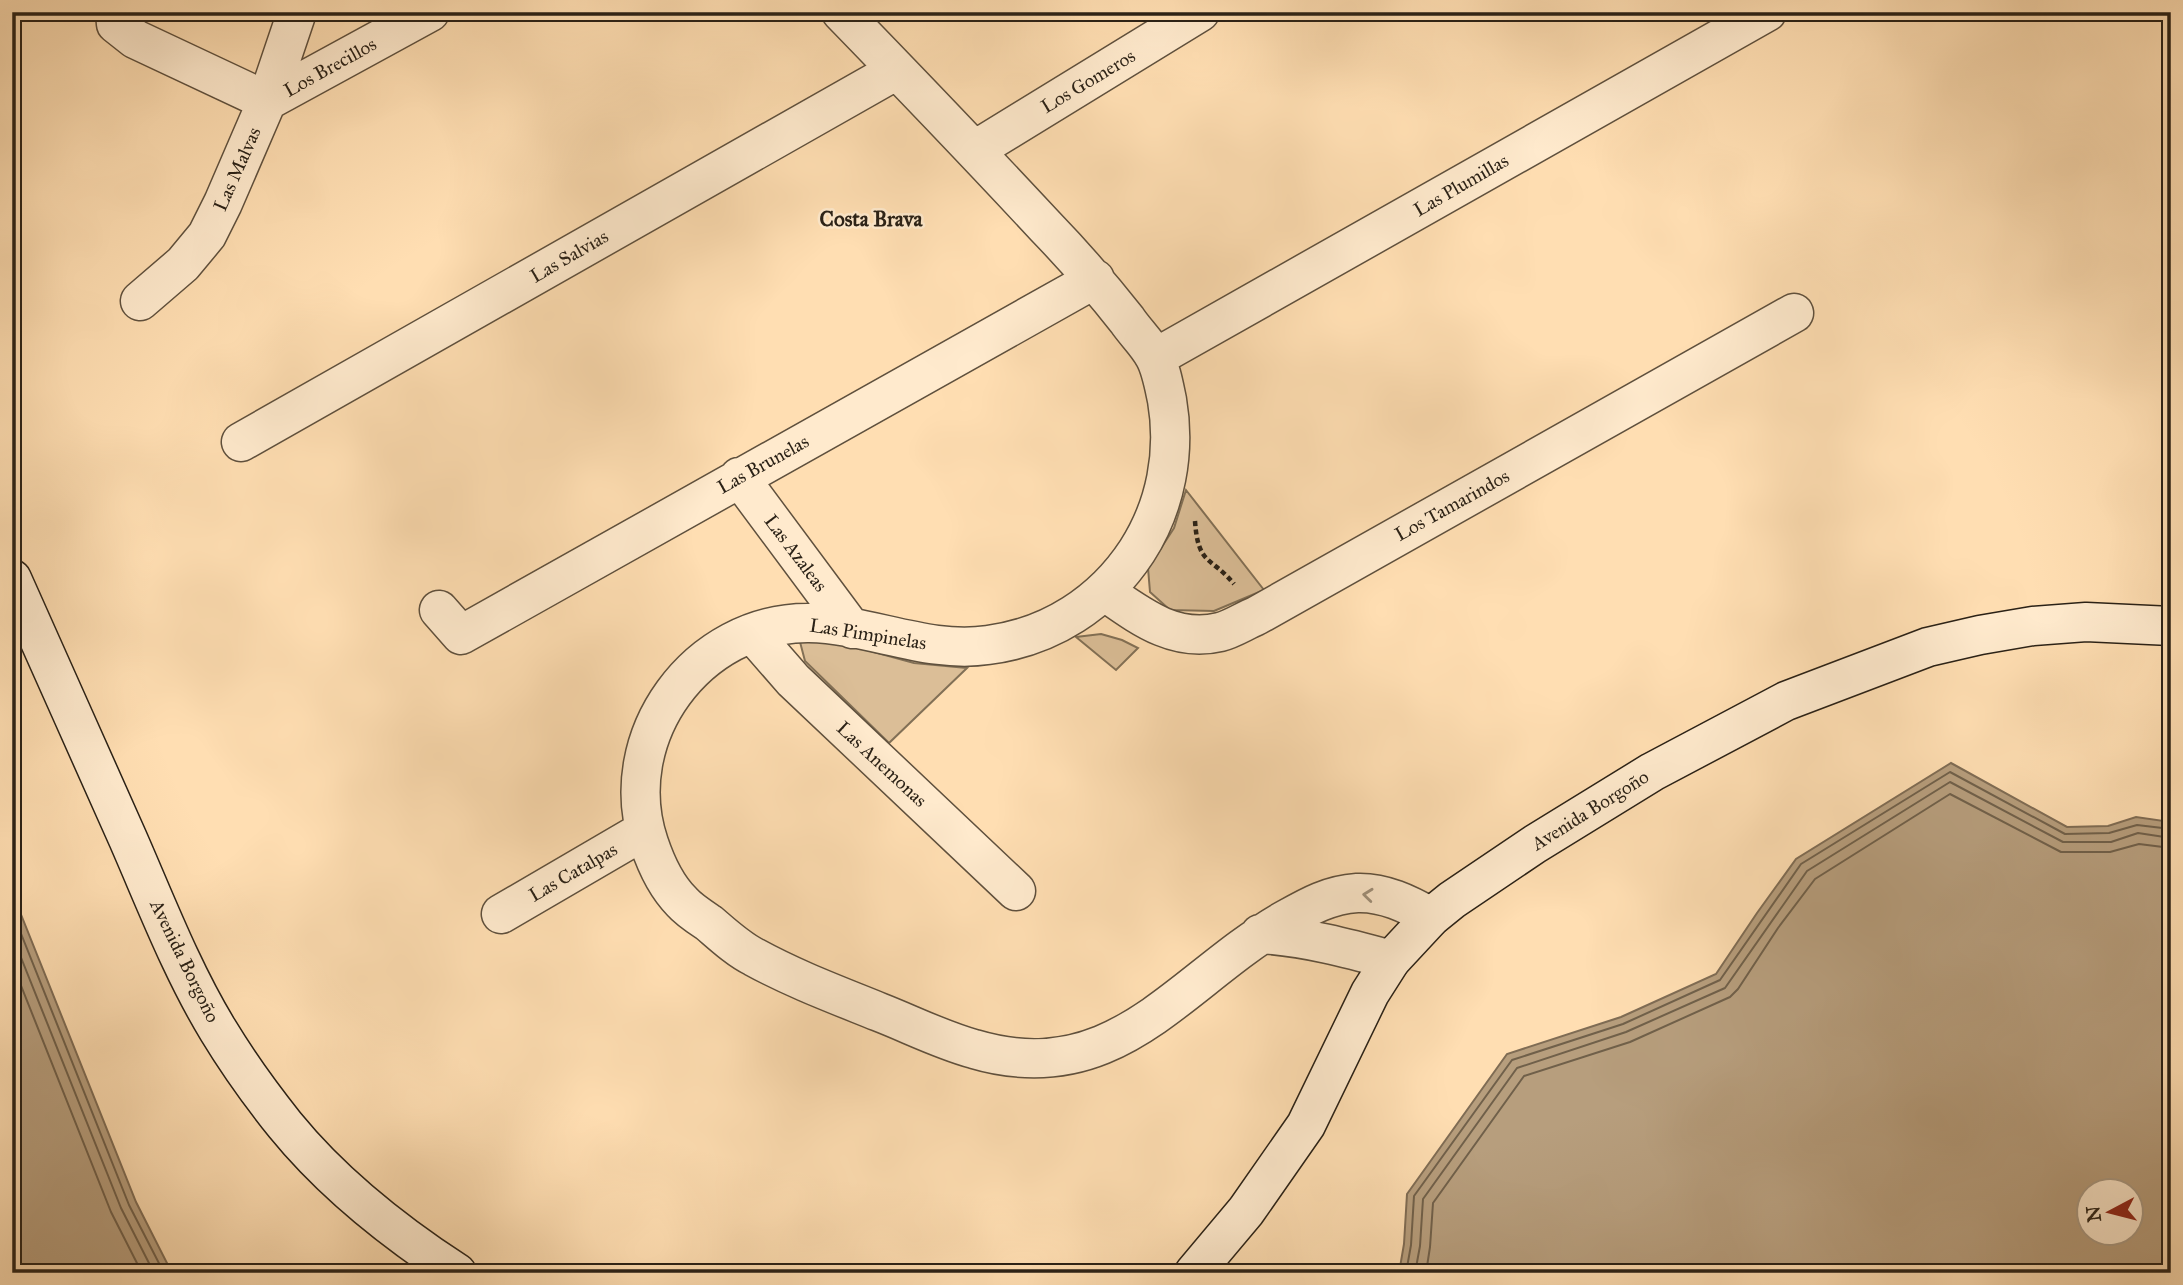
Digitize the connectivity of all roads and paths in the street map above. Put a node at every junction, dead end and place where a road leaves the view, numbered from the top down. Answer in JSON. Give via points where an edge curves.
{"nodes":[{"id":1,"x":115,"y":12,"type":"edge"},
{"id":2,"x":297,"y":12,"type":"edge"},
{"id":3,"x":430,"y":12,"type":"edge"},
{"id":4,"x":841,"y":12,"type":"edge"},
{"id":5,"x":1200,"y":12,"type":"edge"},
{"id":6,"x":1767,"y":12,"type":"edge"},
{"id":7,"x":897,"y":70,"type":"junction"},
{"id":8,"x":267,"y":101,"type":"junction"},
{"id":9,"x":975,"y":150,"type":"junction"},
{"id":10,"x":1095,"y":279,"type":"junction"},
{"id":11,"x":140,"y":301,"type":"dead end"},
{"id":12,"x":1794,"y":313,"type":"dead end"},
{"id":13,"x":1155,"y":358,"type":"junction"},
{"id":14,"x":241,"y":442,"type":"dead end"},
{"id":15,"x":739,"y":477,"type":"junction"},
{"id":16,"x":1162,"y":496,"type":"junction"},
{"id":17,"x":12,"y":579,"type":"edge"},
{"id":18,"x":1104,"y":592,"type":"junction"},
{"id":19,"x":439,"y":610,"type":"dead end"},
{"id":20,"x":1256,"y":616,"type":"junction"},
{"id":21,"x":2171,"y":626,"type":"edge"},
{"id":22,"x":852,"y":629,"type":"junction"},
{"id":23,"x":752,"y":633,"type":"junction"},
{"id":24,"x":645,"y":830,"type":"junction"},
{"id":25,"x":1016,"y":891,"type":"dead end"},
{"id":26,"x":501,"y":914,"type":"dead end"},
{"id":27,"x":1431,"y":917,"type":"junction"},
{"id":28,"x":1260,"y":934,"type":"junction"},
{"id":29,"x":1391,"y":960,"type":"junction"},
{"id":30,"x":457,"y":1273,"type":"edge"},
{"id":31,"x":1194,"y":1273,"type":"edge"}],
"edges":[{"from":1,"to":8,"type":"street","via":[[116,24],[135,38]]},
{"from":2,"to":8,"type":"street","name":"Las Malvas"},
{"from":3,"to":8,"type":"street","name":"Los Brecillos"},
{"from":4,"to":7,"type":"street","name":"Las Pimpinelas"},
{"from":5,"to":9,"type":"street","name":"Los Gomeros"},
{"from":6,"to":13,"type":"street","name":"Las Plumillas"},
{"from":7,"to":9,"type":"street","name":"Las Pimpinelas"},
{"from":7,"to":14,"type":"street","name":"Las Salvias"},
{"from":8,"to":11,"type":"street","name":"Las Malvas","via":[[206,235],[183,264]]},
{"from":9,"to":10,"type":"street","name":"Las Pimpinelas"},
{"from":10,"to":13,"type":"street","name":"Las Pimpinelas"},
{"from":10,"to":15,"type":"street","name":"Las Brunelas"},
{"from":12,"to":20,"type":"street","name":"Los Tamarindos"},
{"from":13,"to":16,"type":"street","name":"Las Pimpinelas","via":[[1170,419],[1171,451]]},
{"from":15,"to":19,"type":"street","name":"Las Brunelas","via":[[461,635]]},
{"from":15,"to":22,"type":"street","name":"Las Azaleas"},
{"from":16,"to":18,"type":"street","name":"Las Pimpinelas","via":[[1143,542]]},
{"from":16,"to":20,"type":"path","via":[[1195,510],[1196,541],[1205,559],[1232,581]]},
{"from":17,"to":30,"type":"street","name":"Avenida Borgoño","via":[[217,1029],[287,1127],[328,1171],[381,1218]]},
{"from":18,"to":20,"type":"street","name":"Los Tamarindos","via":[[1149,622],[1196,635],[1222,632]]},
{"from":18,"to":22,"type":"street","name":"Las Pimpinelas","via":[[1049,628],[985,646],[952,647]]},
{"from":21,"to":27,"type":"street","name":"Avenida Borgoño","via":[[2086,622],[1980,635],[1928,648],[1786,701],[1652,772],[1535,844]]},
{"from":22,"to":23,"type":"street","name":"Las Pimpinelas","via":[[802,623]]},
{"from":23,"to":24,"type":"street","name":"Las Pimpinelas","via":[[705,658],[668,698],[643,761]]},
{"from":23,"to":25,"type":"street","name":"Las Anemonas","via":[[793,680]]},
{"from":24,"to":26,"type":"street","name":"Las Catalpas"},
{"from":24,"to":28,"type":"street","name":"Las Pimpinelas","via":[[653,856],[682,903],[749,955],[944,1038],[1001,1056],[1062,1056],[1120,1038]]},
{"from":27,"to":28,"type":"street","name":"Las Pimpinelas","one_way":true,"via":[[1401,900],[1361,892],[1320,899]]},
{"from":27,"to":29,"type":"street","name":"Avenida Borgoño"},
{"from":28,"to":29,"type":"street","via":[[1325,942]]},
{"from":29,"to":31,"type":"street","name":"Avenida Borgoño","via":[[1370,993],[1306,1125],[1247,1211]]}]}
